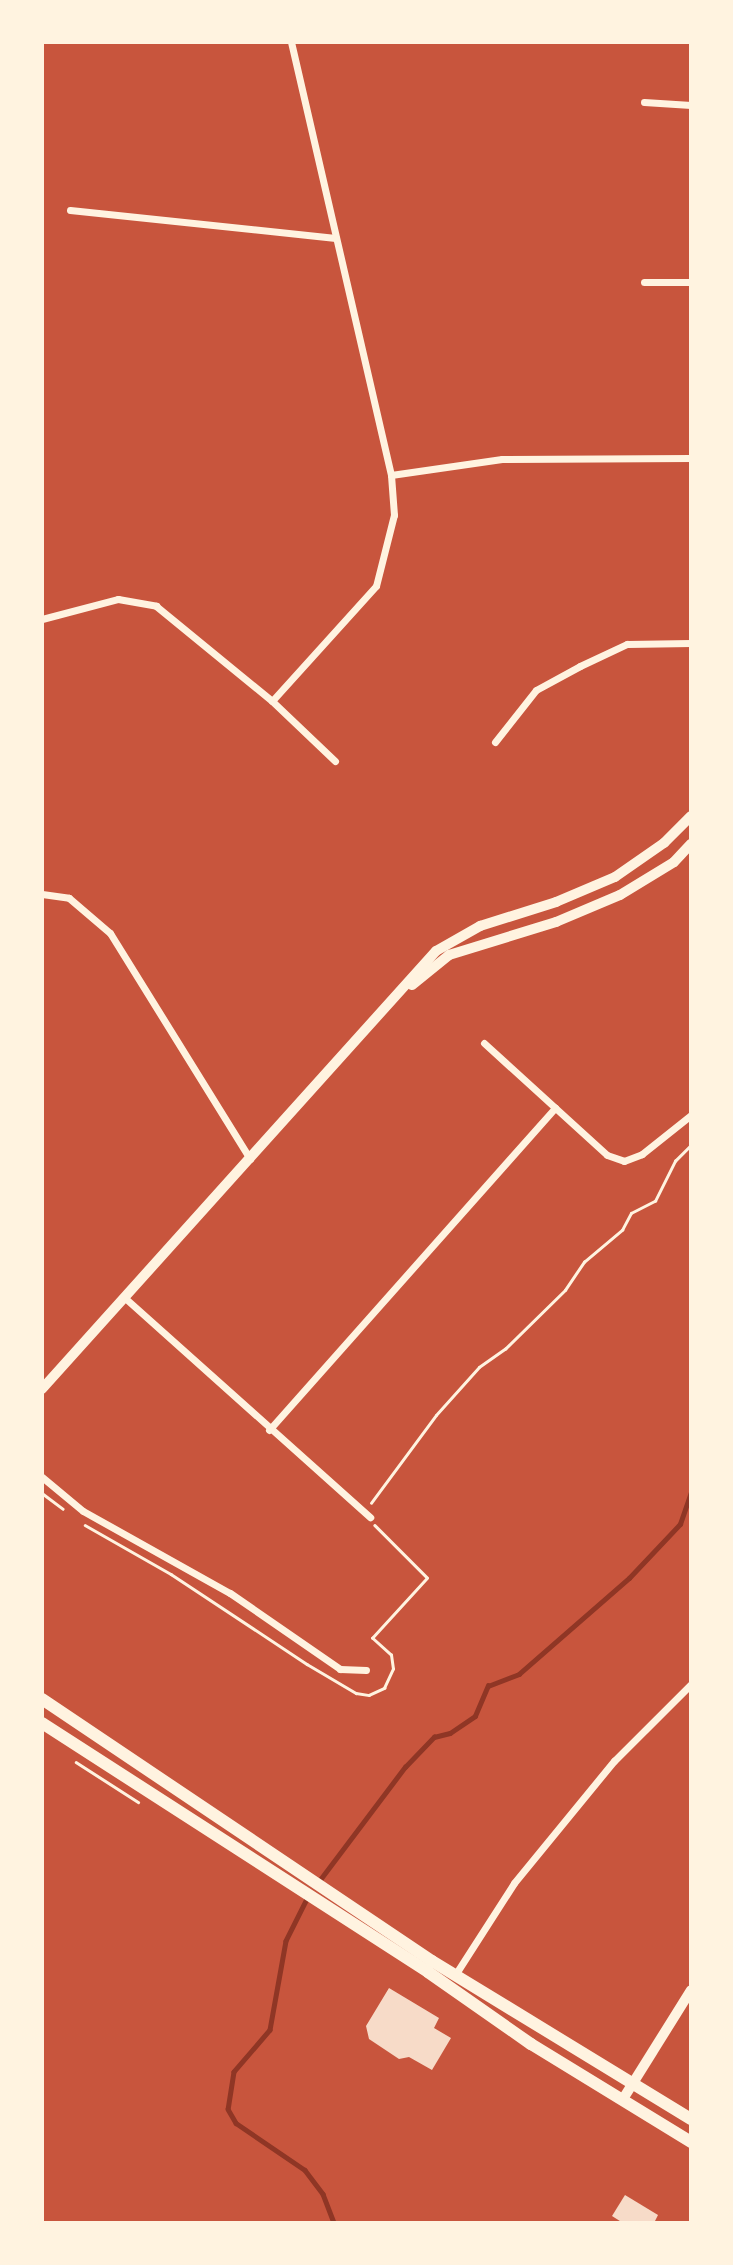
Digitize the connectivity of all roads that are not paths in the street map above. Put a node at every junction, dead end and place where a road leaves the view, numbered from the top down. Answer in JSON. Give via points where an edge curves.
{"nodes":[{"id":1,"x":291,"y":42,"type":"edge"},
{"id":2,"x":644,"y":102,"type":"dead end"},
{"id":3,"x":691,"y":105,"type":"edge"},
{"id":4,"x":70,"y":210,"type":"dead end"},
{"id":5,"x":336,"y":238,"type":"junction"},
{"id":6,"x":644,"y":282,"type":"dead end"},
{"id":7,"x":691,"y":282,"type":"edge"},
{"id":8,"x":691,"y":458,"type":"edge"},
{"id":9,"x":391,"y":475,"type":"junction"},
{"id":10,"x":42,"y":619,"type":"edge"},
{"id":11,"x":691,"y":643,"type":"edge"},
{"id":12,"x":272,"y":701,"type":"junction"},
{"id":13,"x":495,"y":742,"type":"dead end"},
{"id":14,"x":335,"y":761,"type":"dead end"},
{"id":15,"x":691,"y":816,"type":"edge"},
{"id":16,"x":691,"y":844,"type":"edge"},
{"id":17,"x":42,"y":894,"type":"edge"},
{"id":18,"x":403,"y":992,"type":"junction"},
{"id":19,"x":484,"y":1043,"type":"dead end"},
{"id":20,"x":555,"y":1108,"type":"junction"},
{"id":21,"x":691,"y":1115,"type":"edge"},
{"id":22,"x":250,"y":1159,"type":"junction"},
{"id":23,"x":125,"y":1298,"type":"junction"},
{"id":24,"x":42,"y":1389,"type":"edge"},
{"id":25,"x":269,"y":1430,"type":"junction"},
{"id":26,"x":42,"y":1478,"type":"edge"},
{"id":27,"x":370,"y":1517,"type":"road end"},
{"id":28,"x":366,"y":1670,"type":"dead end"},
{"id":29,"x":691,"y":1684,"type":"edge"},
{"id":30,"x":42,"y":1699,"type":"edge"},
{"id":31,"x":42,"y":1723,"type":"edge"},
{"id":32,"x":295,"y":1878,"type":"junction"},
{"id":33,"x":327,"y":1898,"type":"junction"},
{"id":34,"x":455,"y":1975,"type":"junction"},
{"id":35,"x":691,"y":1990,"type":"edge"},
{"id":36,"x":633,"y":2084,"type":"junction"},
{"id":37,"x":623,"y":2099,"type":"junction"},
{"id":38,"x":691,"y":2119,"type":"edge"},
{"id":39,"x":691,"y":2142,"type":"edge"}],
"edges":[{"from":1,"to":5,"type":"street"},
{"from":2,"to":3,"type":"street"},
{"from":4,"to":5,"type":"street"},
{"from":5,"to":9,"type":"street"},
{"from":6,"to":7,"type":"street"},
{"from":8,"to":9,"type":"street","via":[[502,459]]},
{"from":9,"to":12,"type":"street","via":[[394,515],[376,586]]},
{"from":10,"to":12,"type":"street","via":[[118,599],[156,606]]},
{"from":11,"to":13,"type":"street","via":[[627,644],[592,660],[536,690]]},
{"from":12,"to":14,"type":"street"},
{"from":15,"to":18,"type":"street","via":[[664,843],[615,877],[447,942]]},
{"from":16,"to":18,"type":"street","via":[[674,862],[620,895],[556,922],[449,955]]},
{"from":17,"to":22,"type":"street","via":[[69,898],[110,933]]},
{"from":18,"to":22,"type":"street"},
{"from":19,"to":20,"type":"street"},
{"from":20,"to":21,"type":"street","via":[[607,1155],[624,1161],[642,1154]]},
{"from":20,"to":25,"type":"street"},
{"from":22,"to":23,"type":"street"},
{"from":23,"to":24,"type":"street"},
{"from":23,"to":25,"type":"street"},
{"from":25,"to":27,"type":"street"},
{"from":26,"to":28,"type":"street","via":[[83,1511],[230,1593],[340,1669]]},
{"from":29,"to":34,"type":"street","via":[[614,1761],[514,1883]]},
{"from":30,"to":32,"type":"main road"},
{"from":31,"to":32,"type":"main road"},
{"from":32,"to":33,"type":"main road"},
{"from":33,"to":34,"type":"main road"},
{"from":33,"to":37,"type":"main road","via":[[530,2044]]},
{"from":34,"to":36,"type":"main road"},
{"from":35,"to":36,"type":"street"},
{"from":36,"to":37,"type":"street"},
{"from":36,"to":38,"type":"main road"},
{"from":37,"to":39,"type":"main road"}]}
